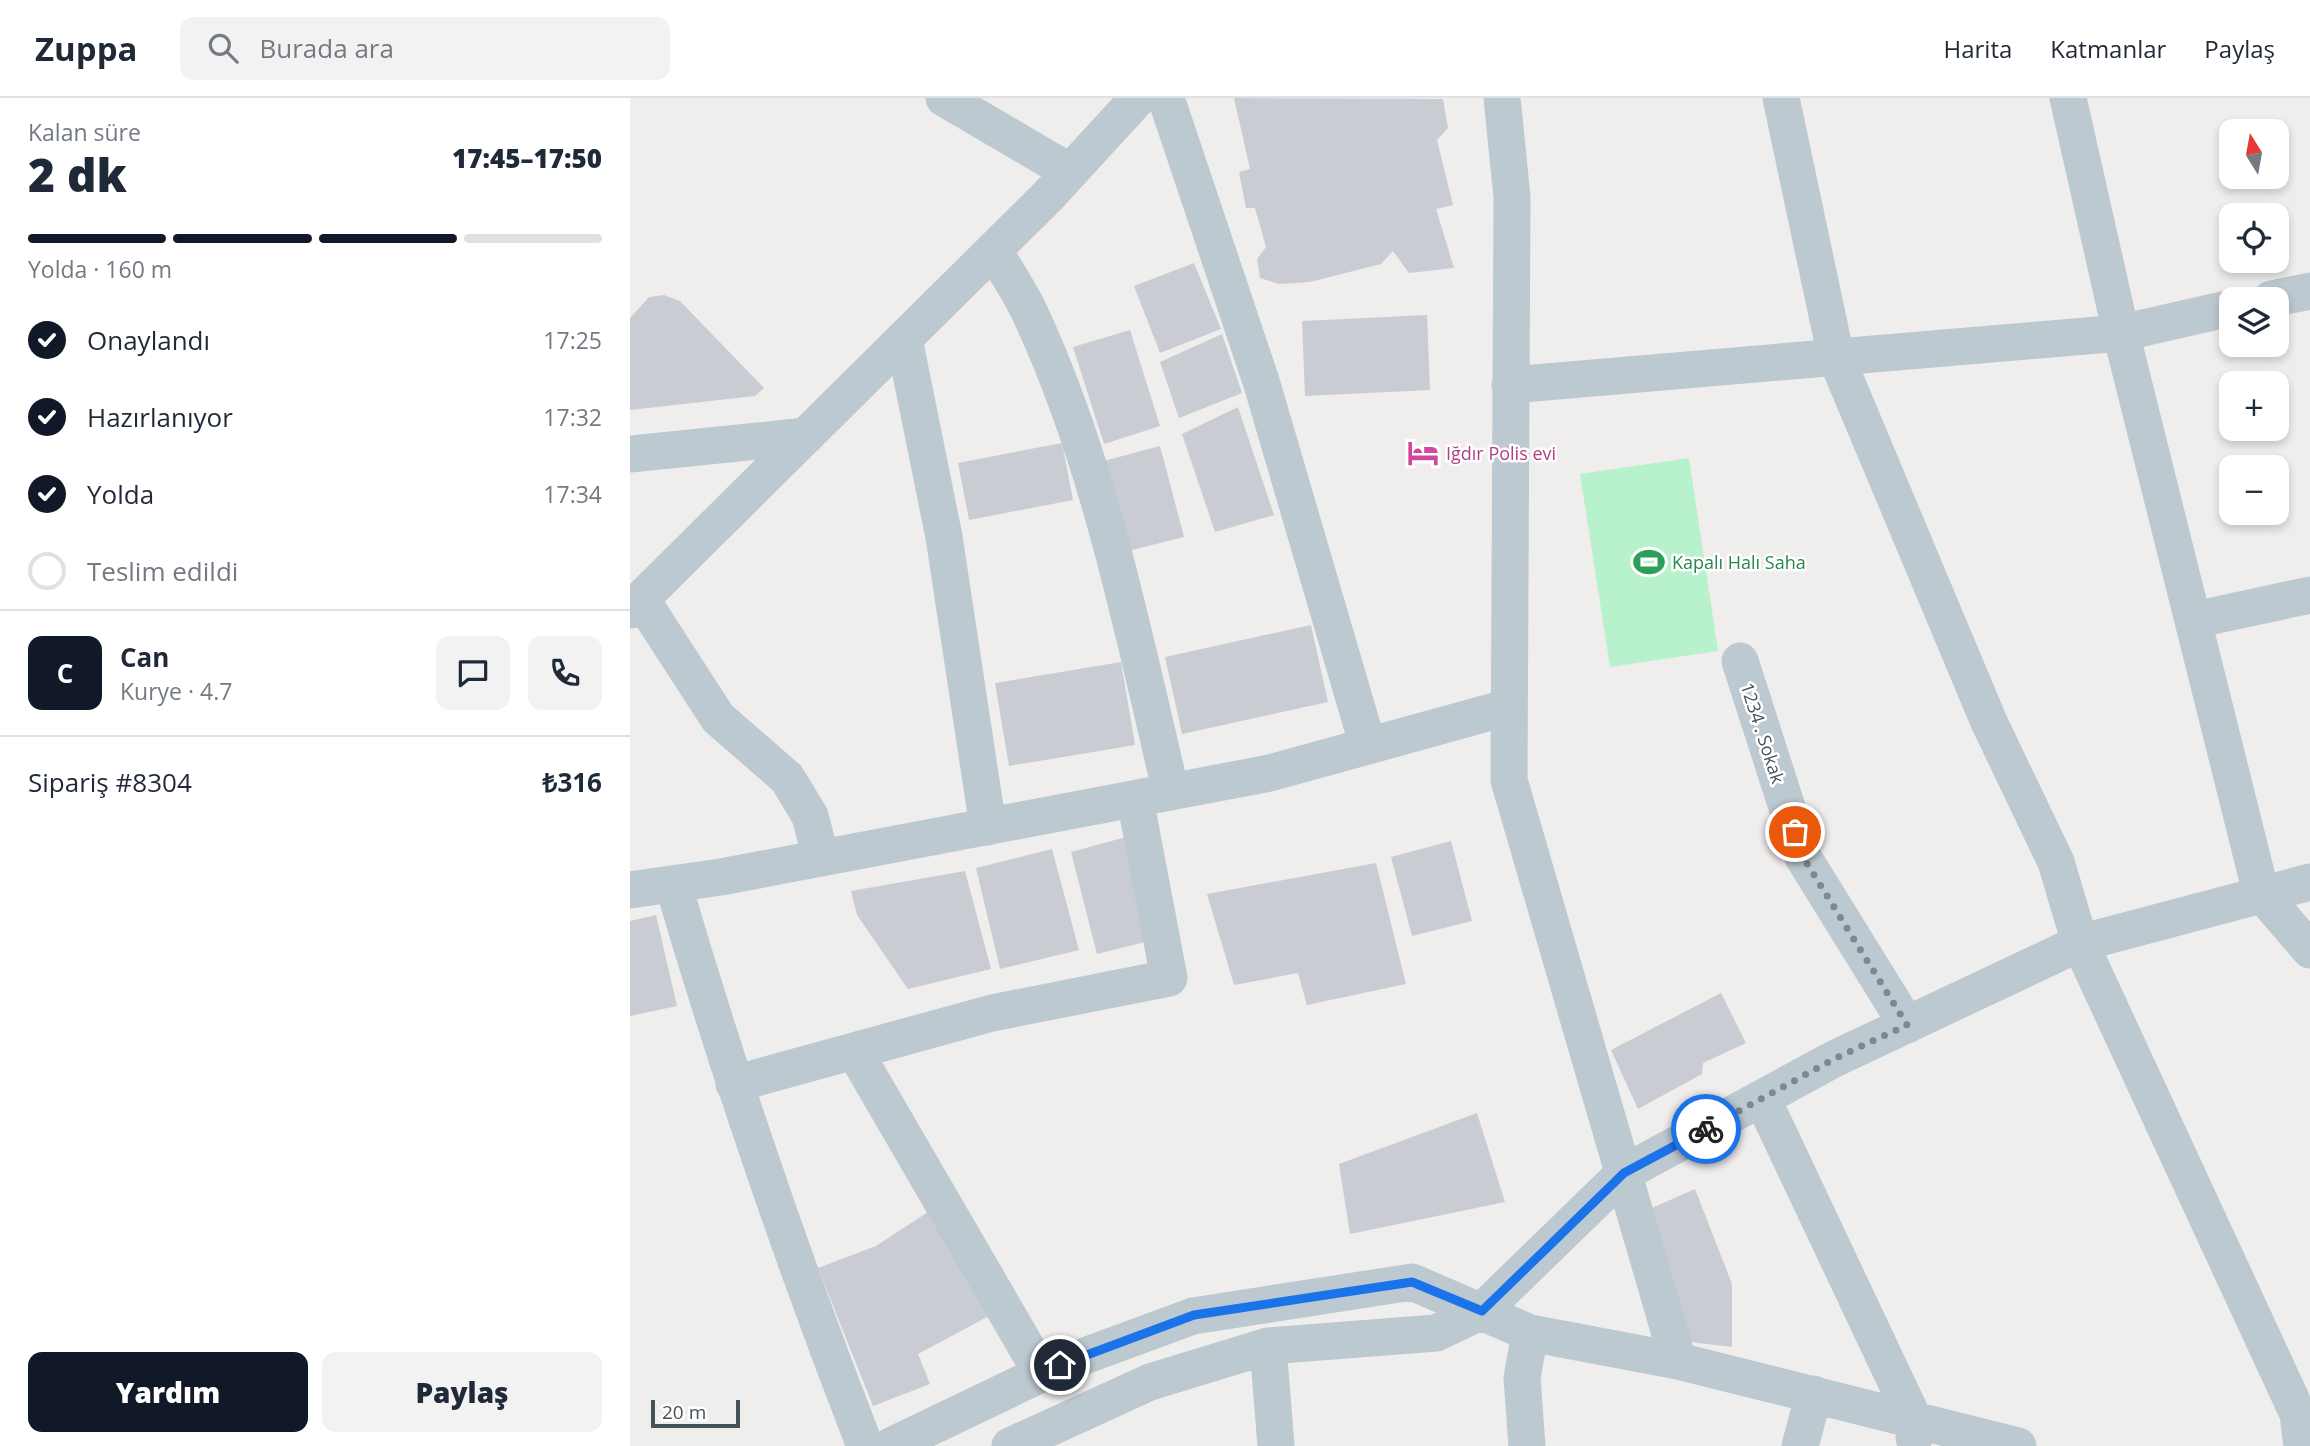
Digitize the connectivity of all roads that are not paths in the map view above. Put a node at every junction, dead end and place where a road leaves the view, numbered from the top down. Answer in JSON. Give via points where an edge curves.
{"nodes":[{"id":1,"x":944,"y":98,"type":"edge"},
{"id":2,"x":1138,"y":98,"type":"edge"},
{"id":3,"x":1166,"y":98,"type":"edge"},
{"id":4,"x":1502,"y":98,"type":"edge"},
{"id":5,"x":1781,"y":98,"type":"edge"},
{"id":6,"x":2068,"y":98,"type":"edge"},
{"id":7,"x":1070,"y":172,"type":"junction"},
{"id":8,"x":993,"y":250,"type":"junction"},
{"id":9,"x":2310,"y":290,"type":"edge"},
{"id":10,"x":2289,"y":295,"type":"edge"},
{"id":11,"x":2219,"y":311,"type":"edge"},
{"id":12,"x":2121,"y":333,"type":"junction"},
{"id":13,"x":904,"y":339,"type":"junction"},
{"id":14,"x":1836,"y":358,"type":"junction"},
{"id":15,"x":1510,"y":385,"type":"junction"},
{"id":16,"x":806,"y":436,"type":"junction"},
{"id":17,"x":630,"y":454,"type":"edge"},
{"id":18,"x":2310,"y":595,"type":"edge"},
{"id":19,"x":635,"y":605,"type":"edge"},
{"id":20,"x":2194,"y":620,"type":"junction"},
{"id":21,"x":1740,"y":662,"type":"dead end"},
{"id":22,"x":1509,"y":707,"type":"junction"},
{"id":23,"x":1368,"y":746,"type":"junction"},
{"id":24,"x":1171,"y":792,"type":"junction"},
{"id":25,"x":1135,"y":799,"type":"junction"},
{"id":26,"x":988,"y":827,"type":"junction"},
{"id":27,"x":821,"y":858,"type":"junction"},
{"id":28,"x":2310,"y":881,"type":"edge"},
{"id":29,"x":673,"y":884,"type":"junction"},
{"id":30,"x":630,"y":890,"type":"edge"},
{"id":31,"x":2261,"y":893,"type":"junction"},
{"id":32,"x":2080,"y":943,"type":"junction"},
{"id":33,"x":2310,"y":950,"type":"edge"},
{"id":34,"x":1907,"y":1025,"type":"junction"},
{"id":35,"x":855,"y":1052,"type":"junction"},
{"id":36,"x":734,"y":1084,"type":"junction"},
{"id":37,"x":1762,"y":1098,"type":"junction"},
{"id":38,"x":1624,"y":1173,"type":"junction"},
{"id":39,"x":1482,"y":1311,"type":"junction"},
{"id":40,"x":1530,"y":1333,"type":"junction"},
{"id":41,"x":1268,"y":1346,"type":"junction"},
{"id":42,"x":1678,"y":1361,"type":"junction"},
{"id":43,"x":1042,"y":1374,"type":"junction"},
{"id":44,"x":1814,"y":1394,"type":"junction"},
{"id":45,"x":1914,"y":1434,"type":"edge"},
{"id":46,"x":865,"y":1446,"type":"edge"},
{"id":47,"x":891,"y":1446,"type":"edge"},
{"id":48,"x":1010,"y":1446,"type":"edge"},
{"id":49,"x":1276,"y":1446,"type":"edge"},
{"id":50,"x":1527,"y":1446,"type":"edge"},
{"id":51,"x":1800,"y":1446,"type":"edge"},
{"id":52,"x":2018,"y":1446,"type":"edge"},
{"id":53,"x":2302,"y":1446,"type":"edge"}],
"edges":[{"from":1,"to":7,"type":"street"},
{"from":2,"to":7,"type":"street"},
{"from":3,"to":23,"type":"street","via":[[1261,381]]},
{"from":4,"to":15,"type":"street","via":[[1511,197]]},
{"from":5,"to":14,"type":"street"},
{"from":6,"to":12,"type":"street"},
{"from":7,"to":8,"type":"street"},
{"from":8,"to":13,"type":"street"},
{"from":8,"to":24,"type":"street","via":[[1027,307],[1106,519]]},
{"from":9,"to":10,"type":"street"},
{"from":11,"to":12,"type":"street"},
{"from":12,"to":14,"type":"street"},
{"from":12,"to":20,"type":"street"},
{"from":13,"to":16,"type":"street"},
{"from":13,"to":26,"type":"street","via":[[944,537]]},
{"from":14,"to":15,"type":"street"},
{"from":14,"to":32,"type":"street","via":[[1989,722],[2056,862]]},
{"from":15,"to":22,"type":"street"},
{"from":16,"to":17,"type":"street"},
{"from":16,"to":19,"type":"street"},
{"from":18,"to":20,"type":"street"},
{"from":19,"to":27,"type":"street","via":[[718,718],[788,778],[810,816]]},
{"from":20,"to":31,"type":"street"},
{"from":21,"to":34,"type":"street","name":"1234 . Sokak","via":[[1803,857]]},
{"from":22,"to":23,"type":"street"},
{"from":22,"to":38,"type":"street","via":[[1509,780]]},
{"from":23,"to":24,"type":"street","via":[[1270,774]]},
{"from":24,"to":25,"type":"street"},
{"from":25,"to":26,"type":"street"},
{"from":25,"to":35,"type":"street","via":[[1168,978],[992,1013]]},
{"from":26,"to":27,"type":"street"},
{"from":27,"to":29,"type":"street"},
{"from":28,"to":31,"type":"street"},
{"from":29,"to":30,"type":"street"},
{"from":29,"to":36,"type":"street"},
{"from":31,"to":32,"type":"street"},
{"from":31,"to":33,"type":"street"},
{"from":32,"to":34,"type":"street"},
{"from":32,"to":53,"type":"street","via":[[2298,1414]]},
{"from":34,"to":37,"type":"street"},
{"from":35,"to":36,"type":"street"},
{"from":35,"to":43,"type":"street"},
{"from":36,"to":46,"type":"street"},
{"from":37,"to":38,"type":"street"},
{"from":37,"to":45,"type":"street"},
{"from":38,"to":39,"type":"street"},
{"from":38,"to":42,"type":"street"},
{"from":39,"to":40,"type":"street"},
{"from":39,"to":41,"type":"street","via":[[1436,1333]]},
{"from":39,"to":43,"type":"street","via":[[1412,1282],[1194,1315]]},
{"from":40,"to":42,"type":"street"},
{"from":40,"to":50,"type":"street","via":[[1522,1400]]},
{"from":41,"to":48,"type":"street","via":[[1150,1381]]},
{"from":41,"to":49,"type":"street"},
{"from":42,"to":44,"type":"street"},
{"from":43,"to":47,"type":"street"},
{"from":44,"to":45,"type":"street"},
{"from":44,"to":51,"type":"street"},
{"from":45,"to":52,"type":"street"}]}
